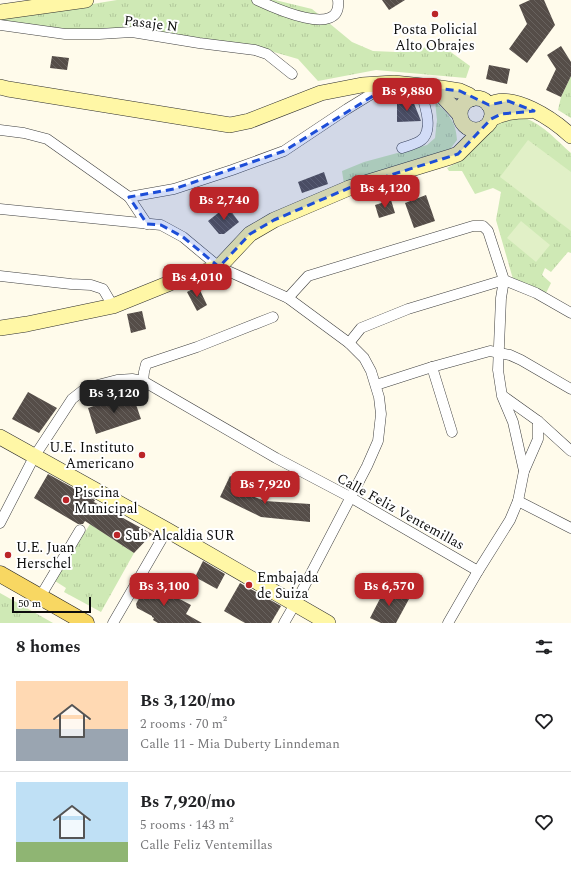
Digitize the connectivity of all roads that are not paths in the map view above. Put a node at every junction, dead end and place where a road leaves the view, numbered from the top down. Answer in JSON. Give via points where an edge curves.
{"nodes":[{"id":1,"x":86,"y":0,"type":"edge"},
{"id":2,"x":257,"y":0,"type":"edge"},
{"id":3,"x":338,"y":0,"type":"edge"},
{"id":4,"x":0,"y":12,"type":"edge"},
{"id":5,"x":0,"y":25,"type":"edge"},
{"id":6,"x":292,"y":74,"type":"dead end"},
{"id":7,"x":394,"y":83,"type":"junction"},
{"id":8,"x":0,"y":87,"type":"edge"},
{"id":9,"x":419,"y":87,"type":"junction"},
{"id":10,"x":435,"y":88,"type":"junction"},
{"id":11,"x":471,"y":99,"type":"junction"},
{"id":12,"x":488,"y":117,"type":"junction"},
{"id":13,"x":461,"y":120,"type":"junction"},
{"id":14,"x":0,"y":130,"type":"edge"},
{"id":15,"x":570,"y":135,"type":"edge"},
{"id":16,"x":402,"y":148,"type":"dead end"},
{"id":17,"x":450,"y":157,"type":"junction"},
{"id":18,"x":129,"y":197,"type":"junction"},
{"id":19,"x":0,"y":209,"type":"edge"},
{"id":20,"x":147,"y":224,"type":"junction"},
{"id":21,"x":219,"y":267,"type":"junction"},
{"id":22,"x":0,"y":276,"type":"edge"},
{"id":23,"x":504,"y":280,"type":"junction"},
{"id":24,"x":288,"y":298,"type":"junction"},
{"id":25,"x":113,"y":306,"type":"junction"},
{"id":26,"x":571,"y":313,"type":"edge"},
{"id":27,"x":273,"y":317,"type":"dead end"},
{"id":28,"x":0,"y":328,"type":"edge"},
{"id":29,"x":348,"y":343,"type":"junction"},
{"id":30,"x":499,"y":353,"type":"junction"},
{"id":31,"x":432,"y":367,"type":"junction"},
{"id":32,"x":143,"y":381,"type":"junction"},
{"id":33,"x":376,"y":385,"type":"junction"},
{"id":34,"x":571,"y":389,"type":"edge"},
{"id":35,"x":502,"y":396,"type":"junction"},
{"id":36,"x":538,"y":421,"type":"junction"},
{"id":37,"x":452,"y":432,"type":"dead end"},
{"id":38,"x":0,"y":437,"type":"edge"},
{"id":39,"x":571,"y":451,"type":"edge"},
{"id":40,"x":34,"y":457,"type":"junction"},
{"id":41,"x":524,"y":471,"type":"junction"},
{"id":42,"x":350,"y":498,"type":"junction"},
{"id":43,"x":518,"y":501,"type":"junction"},
{"id":44,"x":0,"y":523,"type":"edge"},
{"id":45,"x":571,"y":528,"type":"edge"},
{"id":46,"x":80,"y":530,"type":"dead end"},
{"id":47,"x":167,"y":530,"type":"junction"},
{"id":48,"x":478,"y":571,"type":"junction"},
{"id":49,"x":0,"y":574,"type":"edge"},
{"id":50,"x":40,"y":597,"type":"junction"},
{"id":51,"x":295,"y":604,"type":"junction"},
{"id":52,"x":86,"y":623,"type":"edge"},
{"id":53,"x":112,"y":623,"type":"edge"},
{"id":54,"x":284,"y":623,"type":"edge"},
{"id":55,"x":328,"y":623,"type":"edge"},
{"id":56,"x":448,"y":623,"type":"edge"}],
"edges":[{"from":1,"to":4,"type":"main road"},
{"from":2,"to":3,"type":"street","via":[[281,11],[316,20],[329,18],[334,14]]},
{"from":5,"to":6,"type":"street","name":"Pasaje N","via":[[65,34],[132,32],[255,50],[267,54]]},
{"from":7,"to":8,"type":"main road","via":[[362,85],[320,93],[249,121],[230,125]]},
{"from":7,"to":9,"type":"main road"},
{"from":7,"to":18,"type":"street","via":[[378,90],[284,151],[174,189]]},
{"from":9,"to":10,"type":"main road"},
{"from":9,"to":16,"type":"street","via":[[428,119],[427,132],[422,141]]},
{"from":10,"to":11,"type":"main road","via":[[460,91],[469,95]]},
{"from":10,"to":13,"type":"main road"},
{"from":11,"to":12,"type":"main road","via":[[481,99]]},
{"from":11,"to":13,"type":"main road","via":[[462,105]]},
{"from":12,"to":13,"type":"main road","via":[[478,130],[473,130]]},
{"from":12,"to":15,"type":"main road","via":[[494,101],[508,101],[550,119]]},
{"from":12,"to":17,"type":"main road","via":[[458,154]]},
{"from":13,"to":17,"type":"main road","via":[[462,136]]},
{"from":14,"to":18,"type":"street","via":[[47,138]]},
{"from":17,"to":21,"type":"main road","via":[[349,188],[274,220],[250,234]]},
{"from":18,"to":20,"type":"street"},
{"from":19,"to":20,"type":"street"},
{"from":20,"to":21,"type":"street","via":[[162,225],[183,237]]},
{"from":21,"to":24,"type":"street"},
{"from":21,"to":25,"type":"main road"},
{"from":22,"to":25,"type":"street","via":[[91,285],[103,289]]},
{"from":23,"to":24,"type":"street","via":[[488,232],[483,226],[473,226],[308,276]]},
{"from":23,"to":26,"type":"street","via":[[536,293]]},
{"from":23,"to":29,"type":"street","via":[[408,309],[361,328]]},
{"from":23,"to":30,"type":"street"},
{"from":24,"to":29,"type":"street"},
{"from":25,"to":28,"type":"main road"},
{"from":27,"to":32,"type":"street","via":[[197,348],[146,364]]},
{"from":29,"to":33,"type":"street","via":[[364,358]]},
{"from":30,"to":31,"type":"street","via":[[490,351]]},
{"from":30,"to":34,"type":"street","via":[[521,360]]},
{"from":30,"to":35,"type":"street","via":[[498,370]]},
{"from":31,"to":33,"type":"street"},
{"from":31,"to":37,"type":"street"},
{"from":32,"to":40,"type":"street","via":[[117,380],[86,388],[72,400]]},
{"from":32,"to":42,"type":"street","name":"Calle Feliz Ventemillas"},
{"from":33,"to":42,"type":"street","via":[[381,414],[378,441]]},
{"from":35,"to":36,"type":"street"},
{"from":35,"to":41,"type":"street","via":[[513,422]]},
{"from":36,"to":39,"type":"street"},
{"from":36,"to":41,"type":"street","via":[[538,439]]},
{"from":38,"to":40,"type":"main road"},
{"from":40,"to":44,"type":"street"},
{"from":40,"to":47,"type":"main road"},
{"from":41,"to":43,"type":"street"},
{"from":42,"to":48,"type":"street","name":"Calle Feliz Ventemillas"},
{"from":42,"to":51,"type":"street"},
{"from":43,"to":45,"type":"street"},
{"from":43,"to":48,"type":"street","via":[[510,520]]},
{"from":46,"to":50,"type":"street"},
{"from":47,"to":51,"type":"main road"},
{"from":47,"to":53,"type":"street"},
{"from":48,"to":56,"type":"street"},
{"from":49,"to":50,"type":"main road"},
{"from":50,"to":52,"type":"main road"},
{"from":51,"to":54,"type":"street"},
{"from":51,"to":55,"type":"main road"}]}
